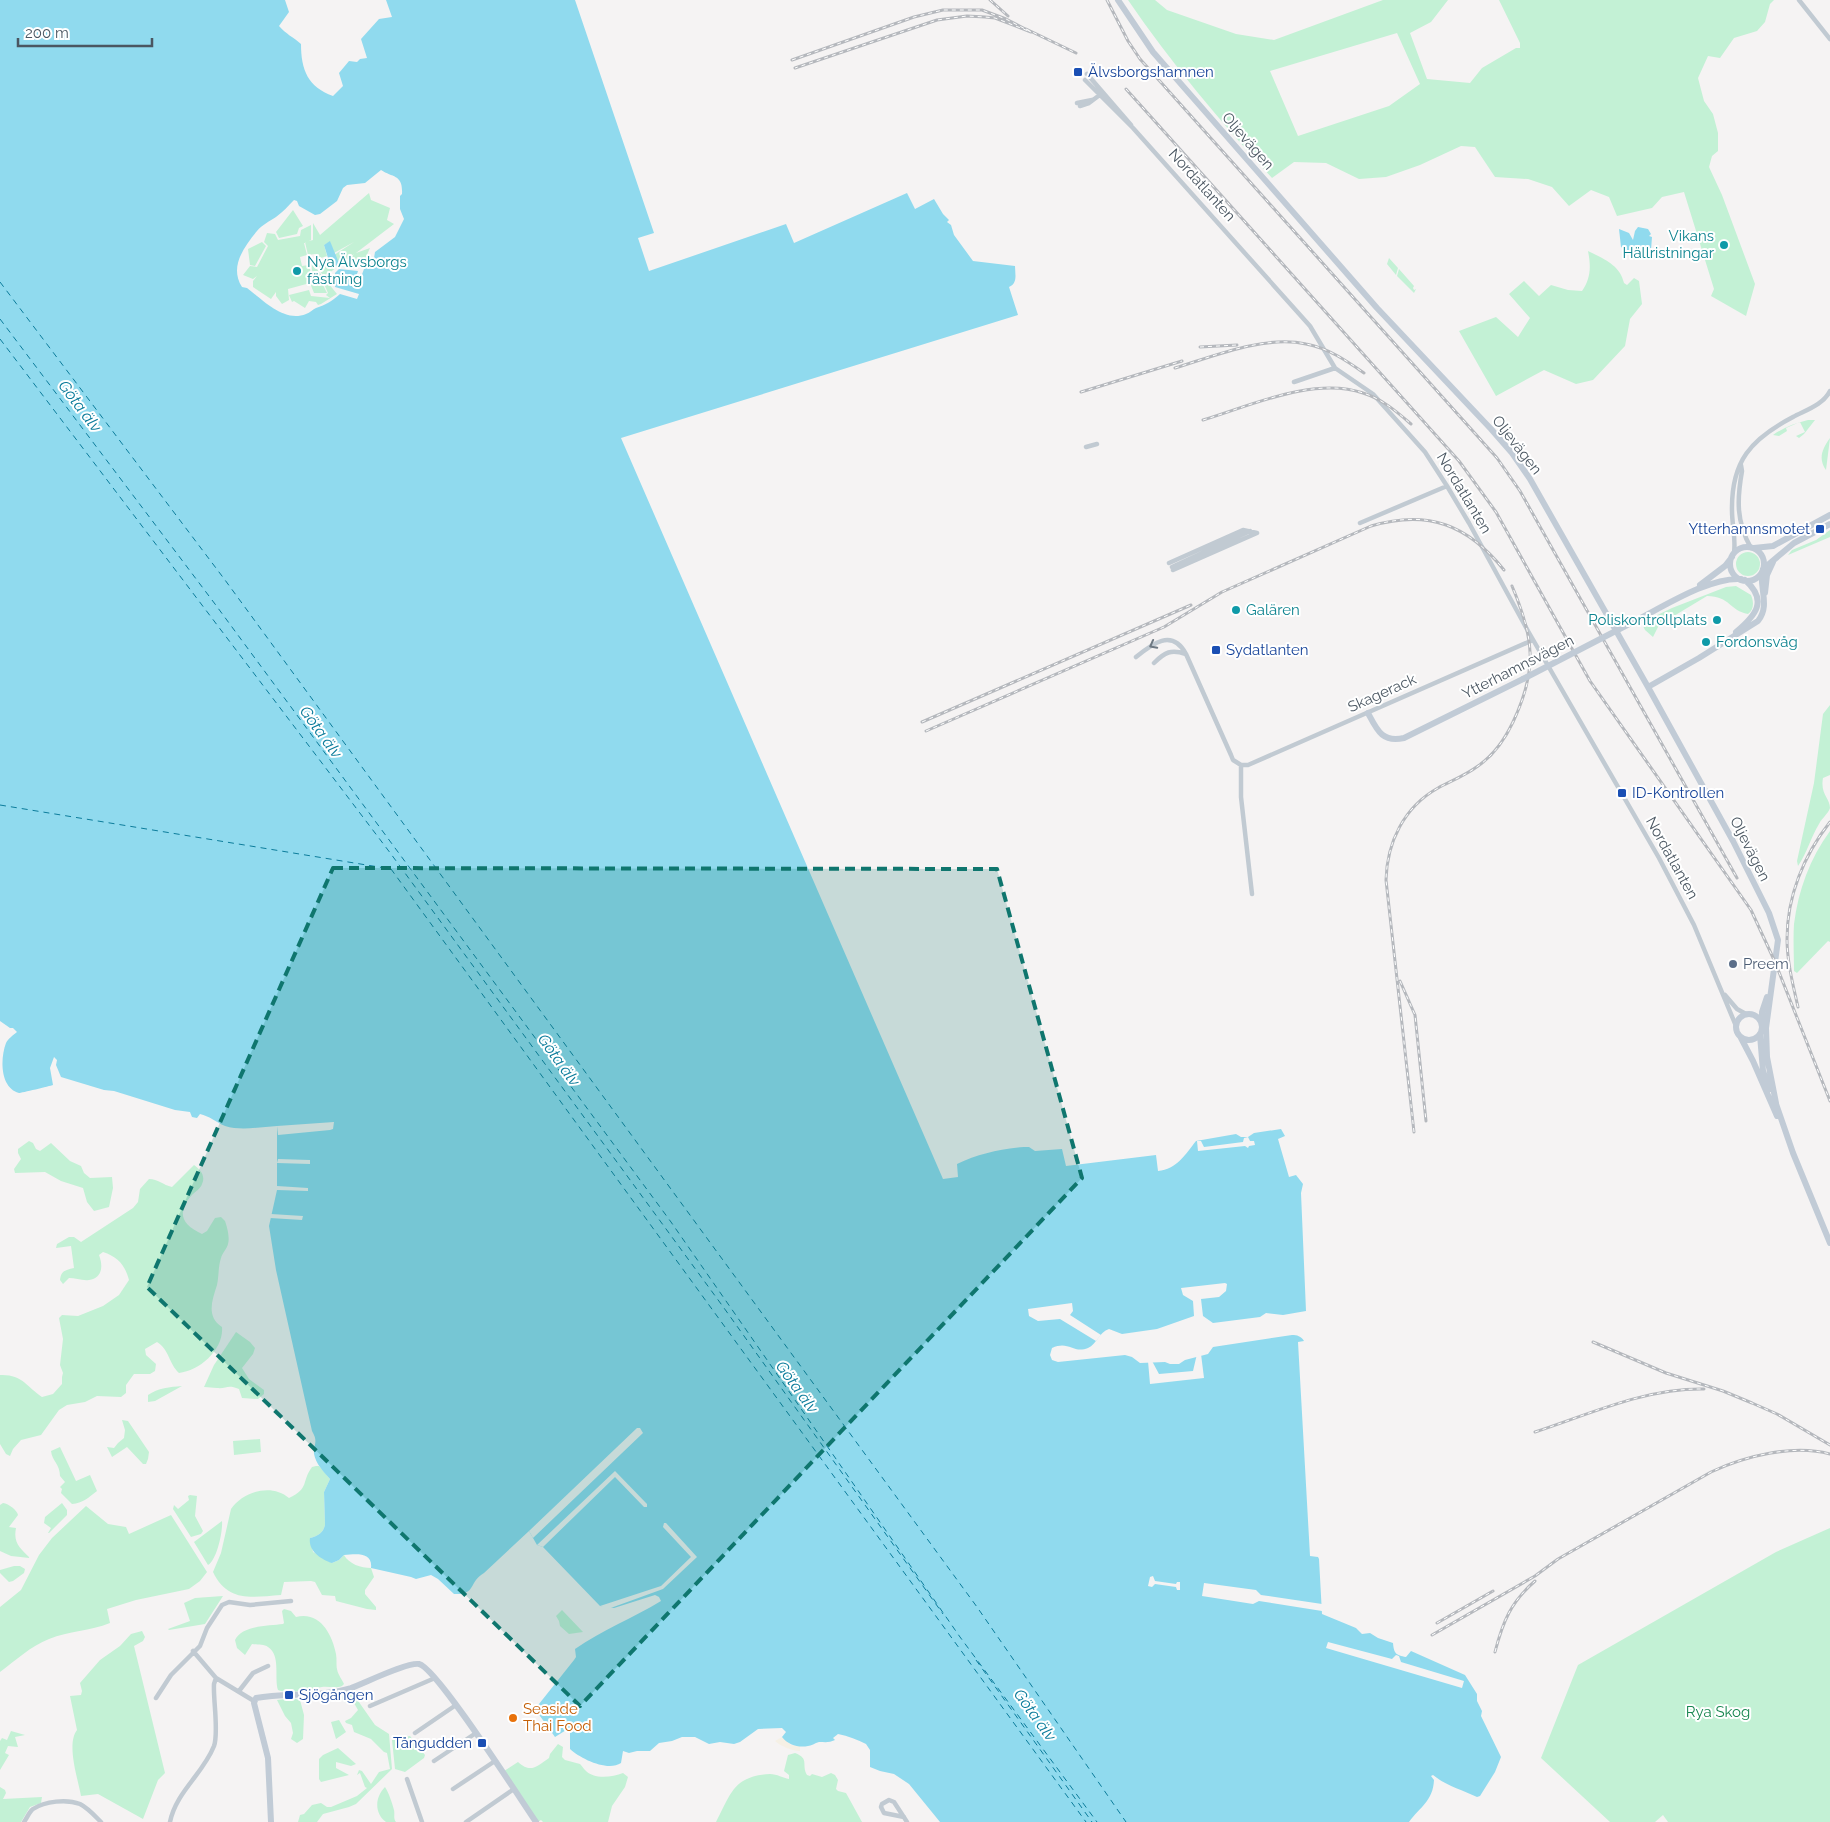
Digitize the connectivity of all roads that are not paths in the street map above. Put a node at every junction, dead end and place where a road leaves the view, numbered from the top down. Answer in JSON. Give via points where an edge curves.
{"nodes":[{"id":1,"x":1118,"y":0,"type":"edge"},
{"id":2,"x":1802,"y":1,"type":"edge"},
{"id":3,"x":1830,"y":40,"type":"edge"},
{"id":4,"x":1087,"y":74,"type":"dead end"},
{"id":5,"x":1085,"y":80,"type":"dead end"},
{"id":6,"x":1102,"y":93,"type":"junction"},
{"id":7,"x":1079,"y":105,"type":"dead end"},
{"id":8,"x":1335,"y":368,"type":"junction"},
{"id":9,"x":1294,"y":382,"type":"dead end"},
{"id":10,"x":1830,"y":391,"type":"edge"},
{"id":11,"x":1096,"y":444,"type":"dead end"},
{"id":12,"x":1086,"y":447,"type":"dead end"},
{"id":13,"x":1741,"y":465,"type":"junction"},
{"id":14,"x":1447,"y":486,"type":"junction"},
{"id":15,"x":1830,"y":515,"type":"edge"},
{"id":16,"x":1360,"y":523,"type":"dead end"},
{"id":17,"x":1830,"y":524,"type":"edge"},
{"id":18,"x":1251,"y":531,"type":"dead end"},
{"id":19,"x":1753,"y":548,"type":"junction"},
{"id":20,"x":1733,"y":555,"type":"junction"},
{"id":21,"x":1774,"y":560,"type":"junction"},
{"id":22,"x":1172,"y":567,"type":"dead end"},
{"id":23,"x":1763,"y":571,"type":"junction"},
{"id":24,"x":1743,"y":580,"type":"junction"},
{"id":25,"x":1687,"y":594,"type":"junction"},
{"id":26,"x":1764,"y":599,"type":"junction"},
{"id":27,"x":1533,"y":640,"type":"junction"},
{"id":28,"x":1723,"y":642,"type":"junction"},
{"id":29,"x":1186,"y":654,"type":"junction"},
{"id":30,"x":1136,"y":657,"type":"dead end"},
{"id":31,"x":1154,"y":663,"type":"dead end"},
{"id":32,"x":1648,"y":687,"type":"junction"},
{"id":33,"x":1368,"y":713,"type":"junction"},
{"id":34,"x":1241,"y":765,"type":"junction"},
{"id":35,"x":1252,"y":894,"type":"dead end"},
{"id":36,"x":1772,"y":979,"type":"junction"},
{"id":37,"x":1722,"y":992,"type":"junction"},
{"id":38,"x":1768,"y":993,"type":"junction"},
{"id":39,"x":1749,"y":1014,"type":"junction"},
{"id":40,"x":1762,"y":1023,"type":"junction"},
{"id":41,"x":1736,"y":1026,"type":"junction"},
{"id":42,"x":1760,"y":1035,"type":"junction"},
{"id":43,"x":1741,"y":1038,"type":"junction"},
{"id":44,"x":1776,"y":1103,"type":"junction"},
{"id":45,"x":1793,"y":1153,"type":"junction"},
{"id":46,"x":1830,"y":1243,"type":"edge"},
{"id":47,"x":291,"y":1601,"type":"dead end"},
{"id":48,"x":194,"y":1651,"type":"junction"},
{"id":49,"x":268,"y":1666,"type":"dead end"},
{"id":50,"x":216,"y":1678,"type":"junction"},
{"id":51,"x":435,"y":1678,"type":"junction"},
{"id":52,"x":239,"y":1691,"type":"junction"},
{"id":53,"x":156,"y":1698,"type":"dead end"},
{"id":54,"x":254,"y":1701,"type":"junction"},
{"id":55,"x":456,"y":1705,"type":"junction"},
{"id":56,"x":370,"y":1706,"type":"dead end"},
{"id":57,"x":414,"y":1733,"type":"dead end"},
{"id":58,"x":476,"y":1733,"type":"junction"},
{"id":59,"x":434,"y":1760,"type":"dead end"},
{"id":60,"x":495,"y":1762,"type":"junction"},
{"id":61,"x":407,"y":1779,"type":"dead end"},
{"id":62,"x":453,"y":1789,"type":"dead end"},
{"id":63,"x":514,"y":1789,"type":"junction"},
{"id":64,"x":904,"y":1817,"type":"junction"},
{"id":65,"x":535,"y":1820,"type":"edge"},
{"id":66,"x":24,"y":1822,"type":"edge"},
{"id":67,"x":101,"y":1822,"type":"edge"},
{"id":68,"x":170,"y":1822,"type":"edge"},
{"id":69,"x":271,"y":1822,"type":"edge"},
{"id":70,"x":422,"y":1822,"type":"edge"},
{"id":71,"x":466,"y":1822,"type":"edge"},
{"id":72,"x":526,"y":1822,"type":"edge"},
{"id":73,"x":907,"y":1822,"type":"edge"}],
"edges":[{"from":1,"to":32,"type":"street","name":"Oljevägen","via":[[1153,52],[1377,308],[1512,453]]},
{"from":2,"to":3,"type":"street"},
{"from":4,"to":6,"type":"street"},
{"from":5,"to":6,"type":"street","name":"Nordatlanten"},
{"from":6,"to":7,"type":"street","via":[[1094,100]]},
{"from":6,"to":8,"type":"street","name":"Nordatlanten","via":[[1310,326]]},
{"from":8,"to":9,"type":"street"},
{"from":8,"to":14,"type":"street","name":"Nordatlanten","via":[[1385,406],[1425,452]]},
{"from":10,"to":13,"type":"street","via":[[1821,403],[1763,435],[1753,444]]},
{"from":11,"to":12,"type":"street"},
{"from":13,"to":19,"type":"street","via":[[1739,521]]},
{"from":13,"to":20,"type":"street","via":[[1736,470],[1732,496]]},
{"from":14,"to":16,"type":"street"},
{"from":14,"to":27,"type":"street","name":"Nordatlanten"},
{"from":15,"to":19,"type":"street","via":[[1776,545]]},
{"from":17,"to":21,"type":"street","via":[[1794,543]]},
{"from":18,"to":22,"type":"street"},
{"from":19,"to":20,"type":"street","via":[[1743,548]]},
{"from":19,"to":23,"type":"street","via":[[1762,555]]},
{"from":20,"to":24,"type":"street","via":[[1732,571]]},
{"from":20,"to":25,"type":"street","name":"Ytterhamnsvägen","via":[[1716,574]]},
{"from":21,"to":23,"type":"street"},
{"from":21,"to":26,"type":"street","via":[[1766,579]]},
{"from":23,"to":24,"type":"street","via":[[1753,580]]},
{"from":23,"to":26,"type":"street","via":[[1761,589]]},
{"from":24,"to":25,"type":"street","name":"Ytterhamnsvägen","via":[[1719,581]]},
{"from":24,"to":28,"type":"street","via":[[1755,592],[1757,607],[1752,617]]},
{"from":25,"to":33,"type":"street","name":"Ytterhamnsvägen","bridge":true,"via":[[1404,738],[1384,736],[1376,730]]},
{"from":26,"to":28,"type":"street","via":[[1764,610],[1758,621]]},
{"from":27,"to":33,"type":"street","name":"Skagerack"},
{"from":27,"to":37,"type":"street","name":"Nordatlanten","via":[[1686,908]]},
{"from":28,"to":32,"type":"street"},
{"from":29,"to":30,"type":"street","one_way":true,"via":[[1178,643],[1168,640],[1153,643]]},
{"from":29,"to":31,"type":"street","via":[[1171,651]]},
{"from":29,"to":34,"type":"street","via":[[1231,755]]},
{"from":32,"to":36,"type":"street","name":"Oljevägen","via":[[1769,913],[1778,940]]},
{"from":33,"to":34,"type":"street","name":"Skagerack","via":[[1248,765]]},
{"from":34,"to":35,"type":"street","via":[[1241,796]]},
{"from":36,"to":38,"type":"street","name":"Oljevägen"},
{"from":36,"to":44,"type":"street","name":"Oljevägen","via":[[1766,1057]]},
{"from":37,"to":39,"type":"street","name":"Nordatlanten","via":[[1731,1003]]},
{"from":37,"to":41,"type":"street","name":"Nordatlanten"},
{"from":38,"to":39,"type":"street","name":"Oljevägen"},
{"from":38,"to":40,"type":"street","name":"Oljevägen"},
{"from":39,"to":40,"type":"street","via":[[1758,1017]]},
{"from":39,"to":41,"type":"street","name":"Oljevägen","via":[[1740,1018]]},
{"from":40,"to":42,"type":"street","name":"Oljevägen"},
{"from":41,"to":43,"type":"street","name":"Oljevägen"},
{"from":42,"to":43,"type":"street","via":[[1752,1040]]},
{"from":42,"to":44,"type":"street","name":"Oljevägen","via":[[1762,1071]]},
{"from":43,"to":45,"type":"street","name":"Oljevägen"},
{"from":44,"to":45,"type":"street","name":"Oljevägen"},
{"from":45,"to":46,"type":"street","name":"Oljevägen"},
{"from":47,"to":48,"type":"street","via":[[224,1604]]},
{"from":48,"to":50,"type":"street"},
{"from":48,"to":53,"type":"street","via":[[171,1675]]},
{"from":49,"to":52,"type":"street","via":[[252,1673]]},
{"from":50,"to":52,"type":"street"},
{"from":50,"to":68,"type":"street","via":[[214,1746],[177,1801]]},
{"from":51,"to":54,"type":"street","via":[[426,1667],[411,1664],[344,1690]]},
{"from":51,"to":55,"type":"street"},
{"from":51,"to":56,"type":"street"},
{"from":52,"to":54,"type":"street"},
{"from":54,"to":69,"type":"street","via":[[268,1758]]},
{"from":55,"to":57,"type":"street"},
{"from":55,"to":58,"type":"street"},
{"from":58,"to":59,"type":"street"},
{"from":58,"to":60,"type":"street"},
{"from":60,"to":62,"type":"street"},
{"from":60,"to":63,"type":"street"},
{"from":61,"to":70,"type":"street"},
{"from":63,"to":65,"type":"street"},
{"from":63,"to":71,"type":"street"},
{"from":64,"to":64,"type":"street","via":[[884,1813],[882,1804],[889,1800],[894,1802]]},
{"from":64,"to":73,"type":"street"},
{"from":65,"to":72,"type":"street"},
{"from":66,"to":67,"type":"street","via":[[34,1808],[68,1802],[81,1805]]}]}
